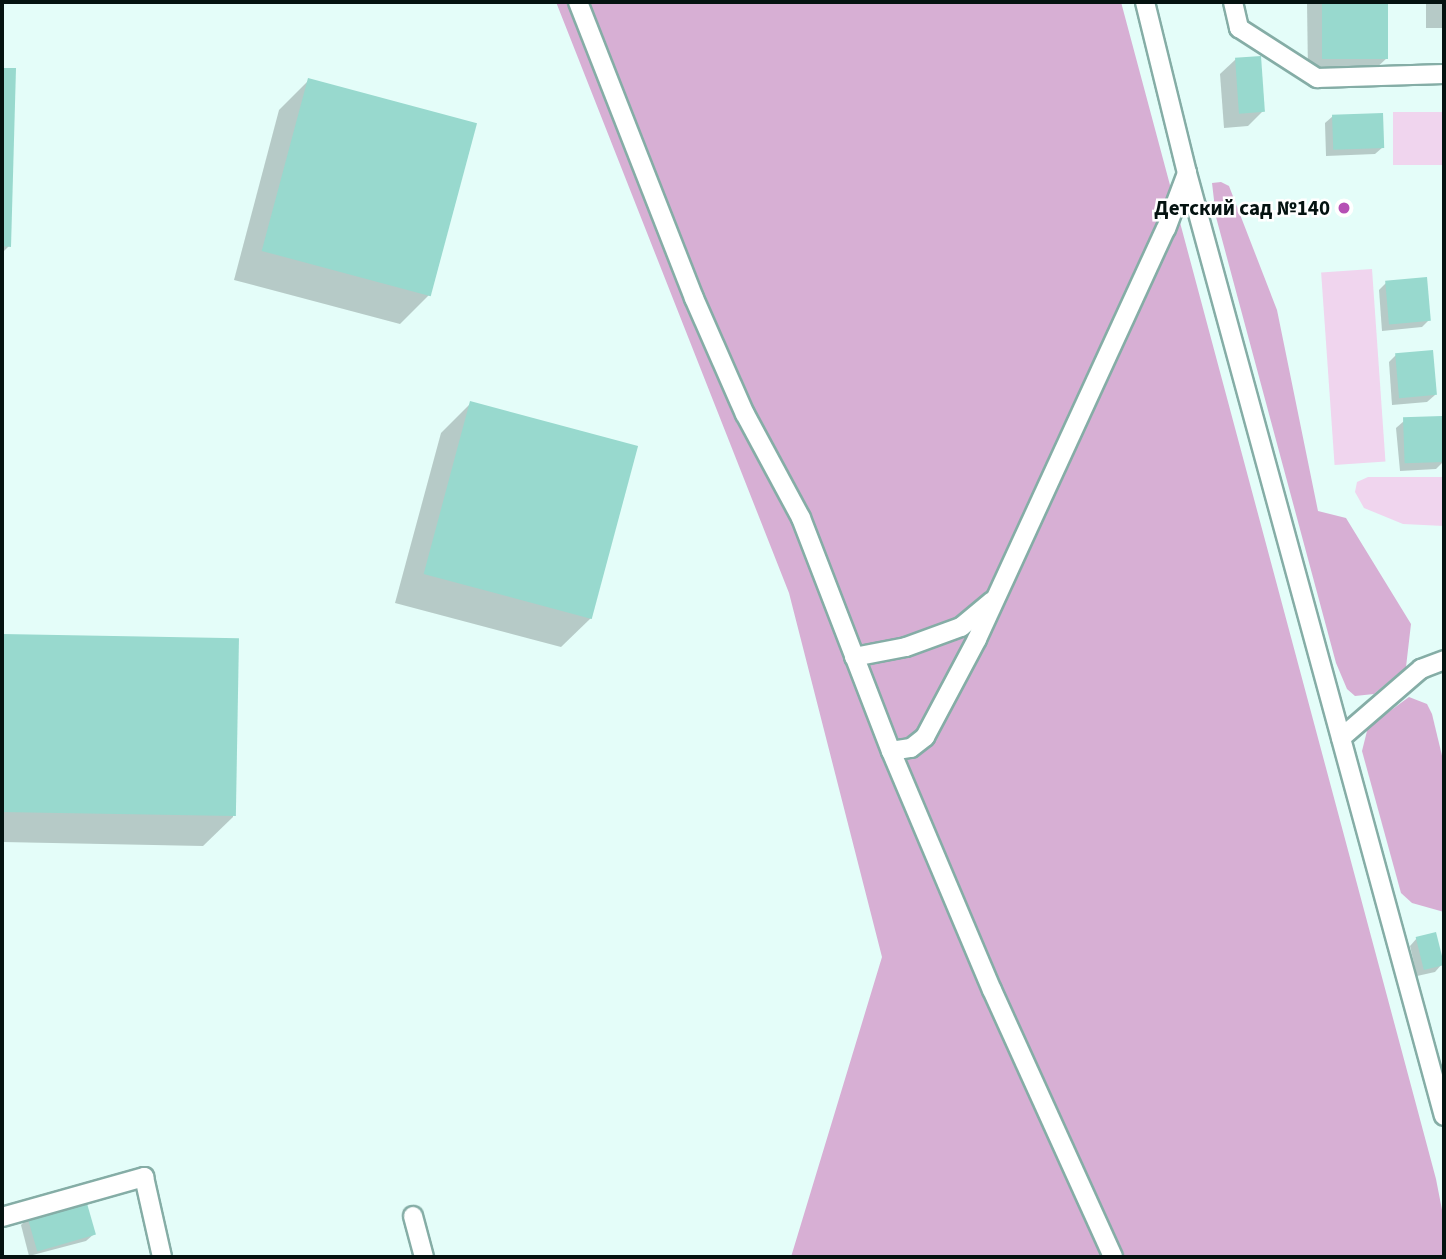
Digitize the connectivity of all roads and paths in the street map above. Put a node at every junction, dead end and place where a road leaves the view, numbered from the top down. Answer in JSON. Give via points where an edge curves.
{"nodes":[{"id":1,"x":578,"y":2,"type":"edge"},
{"id":2,"x":1145,"y":2,"type":"edge"},
{"id":3,"x":1233,"y":2,"type":"edge"},
{"id":4,"x":1444,"y":74,"type":"edge"},
{"id":5,"x":1187,"y":173,"type":"junction"},
{"id":6,"x":997,"y":596,"type":"junction"},
{"id":7,"x":854,"y":657,"type":"junction"},
{"id":8,"x":1444,"y":660,"type":"edge"},
{"id":9,"x":1341,"y":738,"type":"junction"},
{"id":10,"x":891,"y":751,"type":"junction"},
{"id":11,"x":1444,"y":1116,"type":"edge"},
{"id":12,"x":413,"y":1216,"type":"dead end"},
{"id":13,"x":2,"y":1217,"type":"edge"},
{"id":14,"x":162,"y":1257,"type":"edge"},
{"id":15,"x":424,"y":1257,"type":"edge"},
{"id":16,"x":1113,"y":1257,"type":"edge"}],
"edges":[{"from":1,"to":7,"type":"lane","via":[[694,298],[745,414],[801,518]]},
{"from":2,"to":5,"type":"lane"},
{"from":3,"to":4,"type":"lane","via":[[1240,28],[1317,78]]},
{"from":5,"to":6,"type":"lane","via":[[1166,229]]},
{"from":5,"to":9,"type":"lane"},
{"from":6,"to":7,"type":"lane","via":[[961,627],[906,647]]},
{"from":6,"to":10,"type":"lane","via":[[925,737],[911,748]]},
{"from":7,"to":10,"type":"lane"},
{"from":8,"to":9,"type":"lane","via":[[1421,669]]},
{"from":9,"to":11,"type":"lane"},
{"from":10,"to":16,"type":"lane"},
{"from":12,"to":15,"type":"lane"},
{"from":13,"to":14,"type":"lane","via":[[144,1177]]}]}
